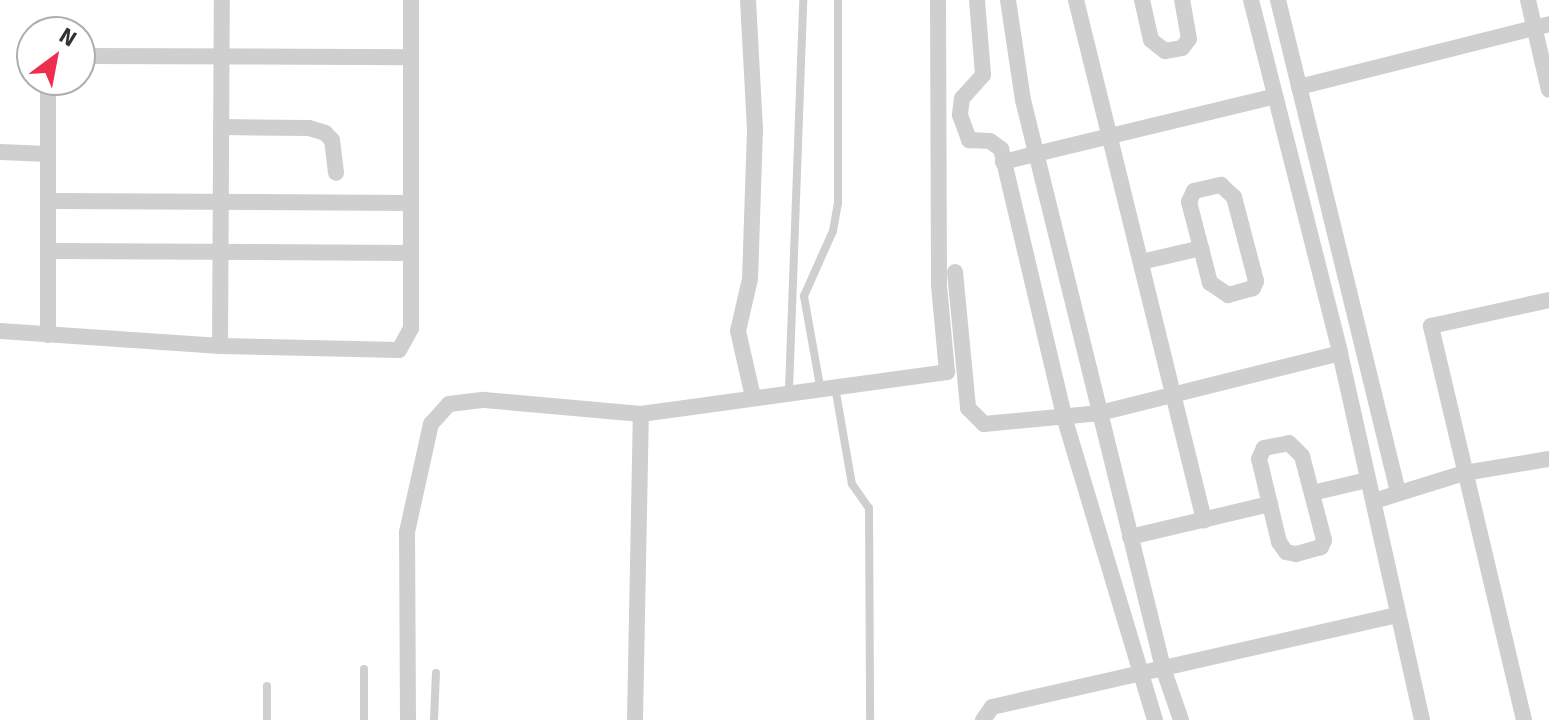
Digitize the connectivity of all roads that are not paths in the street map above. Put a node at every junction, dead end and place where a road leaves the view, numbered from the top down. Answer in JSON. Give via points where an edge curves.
{"nodes":[{"id":1,"x":222,"y":0,"type":"edge"},
{"id":2,"x":411,"y":0,"type":"edge"},
{"id":3,"x":748,"y":0,"type":"edge"},
{"id":4,"x":803,"y":0,"type":"edge"},
{"id":5,"x":838,"y":0,"type":"edge"},
{"id":6,"x":938,"y":0,"type":"edge"},
{"id":7,"x":977,"y":0,"type":"edge"},
{"id":8,"x":1008,"y":0,"type":"edge"},
{"id":9,"x":1076,"y":0,"type":"edge"},
{"id":10,"x":1142,"y":0,"type":"edge"},
{"id":11,"x":1182,"y":0,"type":"edge"},
{"id":12,"x":1251,"y":0,"type":"edge"},
{"id":13,"x":1278,"y":0,"type":"edge"},
{"id":14,"x":1528,"y":0,"type":"edge"},
{"id":15,"x":1542,"y":26,"type":"edge"},
{"id":16,"x":221,"y":55,"type":"junction"},
{"id":17,"x":96,"y":56,"type":"edge"},
{"id":18,"x":411,"y":57,"type":"junction"},
{"id":19,"x":1299,"y":87,"type":"junction"},
{"id":20,"x":1549,"y":90,"type":"edge"},
{"id":21,"x":48,"y":96,"type":"edge"},
{"id":22,"x":1275,"y":96,"type":"junction"},
{"id":23,"x":221,"y":127,"type":"junction"},
{"id":24,"x":1109,"y":136,"type":"junction"},
{"id":25,"x":0,"y":152,"type":"edge"},
{"id":26,"x":1040,"y":153,"type":"junction"},
{"id":27,"x":48,"y":154,"type":"junction"},
{"id":28,"x":1003,"y":162,"type":"junction"},
{"id":29,"x":336,"y":173,"type":"dead end"},
{"id":30,"x":221,"y":199,"type":"junction"},
{"id":31,"x":49,"y":201,"type":"junction"},
{"id":32,"x":411,"y":203,"type":"junction"},
{"id":33,"x":1201,"y":248,"type":"junction"},
{"id":34,"x":50,"y":251,"type":"junction"},
{"id":35,"x":221,"y":253,"type":"junction"},
{"id":36,"x":411,"y":253,"type":"junction"},
{"id":37,"x":1141,"y":262,"type":"junction"},
{"id":38,"x":955,"y":272,"type":"dead end"},
{"id":39,"x":1549,"y":300,"type":"edge"},
{"id":40,"x":0,"y":331,"type":"edge"},
{"id":41,"x":48,"y":335,"type":"junction"},
{"id":42,"x":220,"y":346,"type":"junction"},
{"id":43,"x":1340,"y":353,"type":"junction"},
{"id":44,"x":828,"y":386,"type":"junction"},
{"id":45,"x":789,"y":390,"type":"junction"},
{"id":46,"x":1175,"y":395,"type":"junction"},
{"id":47,"x":753,"y":397,"type":"junction"},
{"id":48,"x":1100,"y":413,"type":"junction"},
{"id":49,"x":641,"y":414,"type":"junction"},
{"id":50,"x":1065,"y":420,"type":"junction"},
{"id":51,"x":1549,"y":459,"type":"edge"},
{"id":52,"x":1464,"y":473,"type":"junction"},
{"id":53,"x":1368,"y":480,"type":"junction"},
{"id":54,"x":1398,"y":492,"type":"junction"},
{"id":55,"x":1312,"y":493,"type":"junction"},
{"id":56,"x":1374,"y":501,"type":"junction"},
{"id":57,"x":1270,"y":504,"type":"junction"},
{"id":58,"x":1204,"y":520,"type":"junction"},
{"id":59,"x":1130,"y":537,"type":"junction"},
{"id":60,"x":1398,"y":615,"type":"junction"},
{"id":61,"x":1163,"y":668,"type":"junction"},
{"id":62,"x":364,"y":669,"type":"dead end"},
{"id":63,"x":436,"y":673,"type":"dead end"},
{"id":64,"x":1140,"y":676,"type":"junction"},
{"id":65,"x":267,"y":686,"type":"dead end"},
{"id":66,"x":267,"y":720,"type":"edge"},
{"id":67,"x":364,"y":720,"type":"edge"},
{"id":68,"x":408,"y":720,"type":"edge"},
{"id":69,"x":434,"y":720,"type":"edge"},
{"id":70,"x":635,"y":720,"type":"edge"},
{"id":71,"x":870,"y":720,"type":"edge"},
{"id":72,"x":983,"y":720,"type":"edge"},
{"id":73,"x":1155,"y":720,"type":"edge"},
{"id":74,"x":1181,"y":720,"type":"edge"},
{"id":75,"x":1422,"y":720,"type":"edge"},
{"id":76,"x":1524,"y":720,"type":"edge"}],
"edges":[{"from":1,"to":16,"type":"street"},
{"from":2,"to":18,"type":"street"},
{"from":3,"to":47,"type":"street","via":[[755,141],[750,279],[738,331]]},
{"from":4,"to":45,"type":"lane"},
{"from":5,"to":44,"type":"lane","via":[[838,204],[833,231],[804,296]]},
{"from":6,"to":44,"type":"street","via":[[939,285],[947,372]]},
{"from":7,"to":28,"type":"street","via":[[983,75],[962,98],[960,115],[969,140],[995,143]]},
{"from":8,"to":26,"type":"street","via":[[1017,73]]},
{"from":9,"to":24,"type":"street"},
{"from":10,"to":11,"type":"street","via":[[1151,40],[1165,51],[1182,48],[1189,39]]},
{"from":12,"to":22,"type":"street"},
{"from":13,"to":19,"type":"street"},
{"from":14,"to":15,"type":"street"},
{"from":15,"to":19,"type":"street"},
{"from":15,"to":20,"type":"street"},
{"from":16,"to":17,"type":"street"},
{"from":16,"to":18,"type":"street"},
{"from":16,"to":23,"type":"street"},
{"from":18,"to":32,"type":"street"},
{"from":19,"to":54,"type":"street"},
{"from":21,"to":27,"type":"street"},
{"from":22,"to":24,"type":"street"},
{"from":22,"to":43,"type":"street"},
{"from":23,"to":29,"type":"street","via":[[317,129],[332,140]]},
{"from":23,"to":30,"type":"street"},
{"from":24,"to":26,"type":"street"},
{"from":24,"to":37,"type":"street"},
{"from":25,"to":27,"type":"street"},
{"from":26,"to":28,"type":"street"},
{"from":26,"to":48,"type":"street"},
{"from":27,"to":31,"type":"street"},
{"from":28,"to":50,"type":"street"},
{"from":30,"to":31,"type":"street"},
{"from":30,"to":32,"type":"street"},
{"from":30,"to":35,"type":"street"},
{"from":31,"to":34,"type":"street"},
{"from":32,"to":36,"type":"street"},
{"from":33,"to":33,"type":"street","via":[[1218,293],[1228,295],[1255,285],[1234,197],[1221,185],[1197,189],[1189,198]]},
{"from":33,"to":37,"type":"street"},
{"from":34,"to":35,"type":"street"},
{"from":34,"to":41,"type":"street"},
{"from":35,"to":36,"type":"street"},
{"from":35,"to":42,"type":"street"},
{"from":36,"to":42,"type":"street","via":[[411,328],[399,350]]},
{"from":37,"to":46,"type":"street"},
{"from":38,"to":50,"type":"street","via":[[973,418],[984,424]]},
{"from":39,"to":52,"type":"street","via":[[1431,326]]},
{"from":40,"to":41,"type":"street"},
{"from":41,"to":42,"type":"street"},
{"from":43,"to":46,"type":"street"},
{"from":43,"to":53,"type":"street"},
{"from":44,"to":45,"type":"street"},
{"from":44,"to":71,"type":"lane","via":[[852,484],[869,508]]},
{"from":45,"to":47,"type":"street"},
{"from":46,"to":48,"type":"street"},
{"from":46,"to":58,"type":"street"},
{"from":47,"to":49,"type":"street"},
{"from":48,"to":50,"type":"street"},
{"from":48,"to":59,"type":"street"},
{"from":49,"to":68,"type":"street","via":[[461,399],[438,414],[407,532]]},
{"from":49,"to":70,"type":"street"},
{"from":50,"to":64,"type":"street"},
{"from":51,"to":52,"type":"street"},
{"from":52,"to":54,"type":"street"},
{"from":52,"to":76,"type":"street"},
{"from":53,"to":55,"type":"street"},
{"from":53,"to":56,"type":"street"},
{"from":54,"to":56,"type":"street"},
{"from":55,"to":57,"type":"street","via":[[1300,451],[1289,443],[1268,447],[1259,459]]},
{"from":55,"to":57,"type":"street","via":[[1324,540],[1321,547],[1296,554],[1281,548]]},
{"from":56,"to":60,"type":"street"},
{"from":57,"to":58,"type":"street"},
{"from":58,"to":59,"type":"street"},
{"from":59,"to":61,"type":"street"},
{"from":60,"to":61,"type":"street"},
{"from":60,"to":75,"type":"street"},
{"from":61,"to":64,"type":"street"},
{"from":61,"to":74,"type":"street"},
{"from":62,"to":67,"type":"lane"},
{"from":63,"to":69,"type":"lane"},
{"from":64,"to":72,"type":"street","via":[[992,707]]},
{"from":64,"to":73,"type":"street"},
{"from":65,"to":66,"type":"lane"}]}
